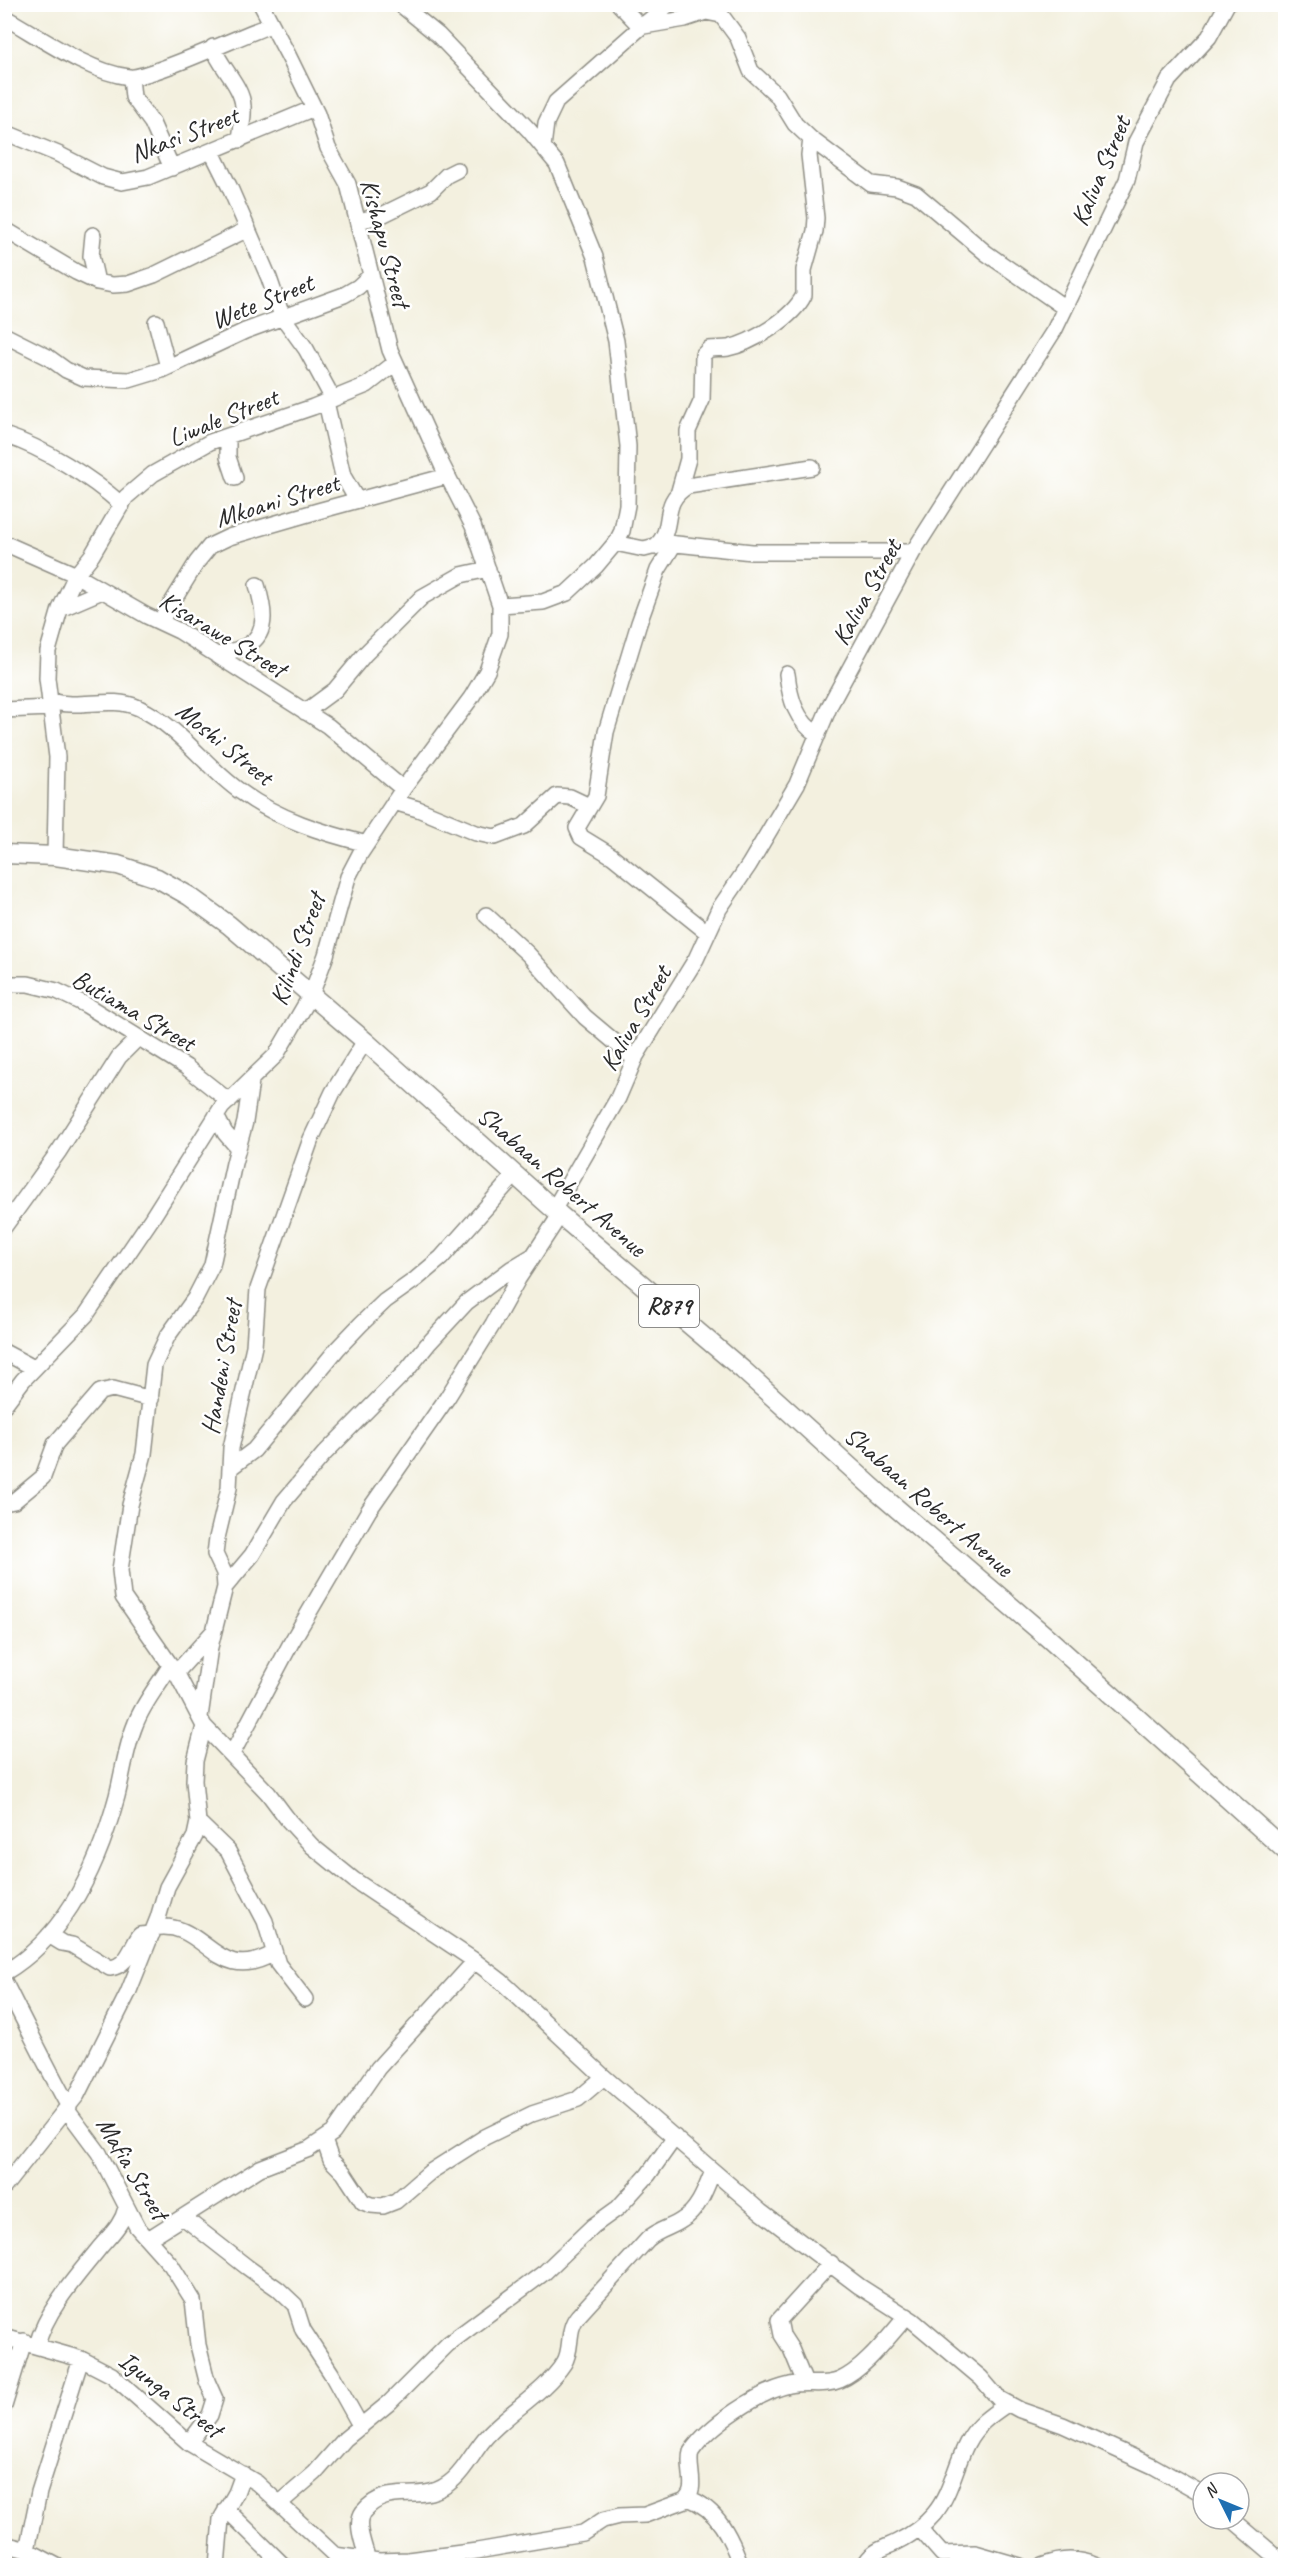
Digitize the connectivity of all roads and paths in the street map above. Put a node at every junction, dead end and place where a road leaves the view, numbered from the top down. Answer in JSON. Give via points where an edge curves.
{"nodes":[{"id":1,"x":261,"y":4,"type":"edge"},
{"id":2,"x":400,"y":4,"type":"edge"},
{"id":3,"x":619,"y":4,"type":"edge"},
{"id":4,"x":669,"y":4,"type":"edge"},
{"id":5,"x":1227,"y":4,"type":"edge"},
{"id":6,"x":4,"y":17,"type":"edge"},
{"id":7,"x":271,"y":25,"type":"junction"},
{"id":8,"x":643,"y":27,"type":"junction"},
{"id":9,"x":213,"y":47,"type":"junction"},
{"id":10,"x":131,"y":78,"type":"junction"},
{"id":11,"x":314,"y":108,"type":"junction"},
{"id":12,"x":4,"y":132,"type":"edge"},
{"id":13,"x":811,"y":139,"type":"junction"},
{"id":14,"x":240,"y":140,"type":"junction"},
{"id":15,"x":543,"y":147,"type":"junction"},
{"id":16,"x":212,"y":152,"type":"junction"},
{"id":17,"x":172,"y":168,"type":"junction"},
{"id":18,"x":457,"y":170,"type":"dead end"},
{"id":19,"x":358,"y":221,"type":"junction"},
{"id":20,"x":4,"y":229,"type":"edge"},
{"id":21,"x":248,"y":229,"type":"junction"},
{"id":22,"x":93,"y":235,"type":"dead end"},
{"id":23,"x":371,"y":275,"type":"junction"},
{"id":24,"x":97,"y":282,"type":"junction"},
{"id":25,"x":1065,"y":308,"type":"junction"},
{"id":26,"x":282,"y":316,"type":"junction"},
{"id":27,"x":156,"y":322,"type":"dead end"},
{"id":28,"x":4,"y":334,"type":"edge"},
{"id":29,"x":394,"y":363,"type":"junction"},
{"id":30,"x":168,"y":367,"type":"junction"},
{"id":31,"x":330,"y":400,"type":"junction"},
{"id":32,"x":4,"y":435,"type":"edge"},
{"id":33,"x":228,"y":436,"type":"junction"},
{"id":34,"x":812,"y":466,"type":"dead end"},
{"id":35,"x":444,"y":470,"type":"junction"},
{"id":36,"x":235,"y":478,"type":"dead end"},
{"id":37,"x":679,"y":490,"type":"junction"},
{"id":38,"x":357,"y":500,"type":"junction"},
{"id":39,"x":122,"y":505,"type":"junction"},
{"id":40,"x":4,"y":543,"type":"edge"},
{"id":41,"x":615,"y":543,"type":"junction"},
{"id":42,"x":674,"y":544,"type":"junction"},
{"id":43,"x":656,"y":547,"type":"junction"},
{"id":44,"x":913,"y":552,"type":"junction"},
{"id":45,"x":489,"y":569,"type":"junction"},
{"id":46,"x":76,"y":575,"type":"junction"},
{"id":47,"x":257,"y":585,"type":"dead end"},
{"id":48,"x":102,"y":591,"type":"junction"},
{"id":49,"x":500,"y":605,"type":"junction"},
{"id":50,"x":60,"y":609,"type":"junction"},
{"id":51,"x":160,"y":622,"type":"junction"},
{"id":52,"x":216,"y":656,"type":"junction"},
{"id":53,"x":787,"y":674,"type":"dead end"},
{"id":54,"x":51,"y":704,"type":"junction"},
{"id":55,"x":4,"y":710,"type":"edge"},
{"id":56,"x":306,"y":712,"type":"junction"},
{"id":57,"x":818,"y":735,"type":"junction"},
{"id":58,"x":399,"y":796,"type":"junction"},
{"id":59,"x":589,"y":806,"type":"junction"},
{"id":60,"x":367,"y":844,"type":"junction"},
{"id":61,"x":4,"y":854,"type":"edge"},
{"id":62,"x":55,"y":855,"type":"junction"},
{"id":63,"x":486,"y":915,"type":"dead end"},
{"id":64,"x":708,"y":933,"type":"junction"},
{"id":65,"x":4,"y":984,"type":"edge"},
{"id":66,"x":310,"y":995,"type":"junction"},
{"id":67,"x":138,"y":1038,"type":"junction"},
{"id":68,"x":365,"y":1041,"type":"junction"},
{"id":69,"x":635,"y":1059,"type":"junction"},
{"id":70,"x":251,"y":1081,"type":"junction"},
{"id":71,"x":229,"y":1101,"type":"junction"},
{"id":72,"x":216,"y":1116,"type":"junction"},
{"id":73,"x":238,"y":1148,"type":"junction"},
{"id":74,"x":515,"y":1175,"type":"junction"},
{"id":75,"x":557,"y":1212,"type":"junction"},
{"id":76,"x":4,"y":1227,"type":"edge"},
{"id":77,"x":533,"y":1256,"type":"junction"},
{"id":78,"x":4,"y":1353,"type":"edge"},
{"id":79,"x":34,"y":1368,"type":"junction"},
{"id":80,"x":151,"y":1399,"type":"junction"},
{"id":81,"x":4,"y":1406,"type":"edge"},
{"id":82,"x":230,"y":1468,"type":"junction"},
{"id":83,"x":4,"y":1503,"type":"edge"},
{"id":84,"x":225,"y":1587,"type":"junction"},
{"id":85,"x":215,"y":1629,"type":"junction"},
{"id":86,"x":173,"y":1669,"type":"junction"},
{"id":87,"x":202,"y":1721,"type":"junction"},
{"id":88,"x":232,"y":1754,"type":"junction"},
{"id":89,"x":198,"y":1822,"type":"junction"},
{"id":90,"x":1286,"y":1851,"type":"edge"},
{"id":91,"x":153,"y":1930,"type":"junction"},
{"id":92,"x":49,"y":1935,"type":"junction"},
{"id":93,"x":274,"y":1953,"type":"junction"},
{"id":94,"x":475,"y":1961,"type":"junction"},
{"id":95,"x":4,"y":1973,"type":"edge"},
{"id":96,"x":4,"y":1981,"type":"edge"},
{"id":97,"x":305,"y":1999,"type":"dead end"},
{"id":98,"x":4,"y":2012,"type":"edge"},
{"id":99,"x":24,"y":2018,"type":"junction"},
{"id":100,"x":604,"y":2077,"type":"junction"},
{"id":101,"x":68,"y":2108,"type":"junction"},
{"id":102,"x":675,"y":2138,"type":"junction"},
{"id":103,"x":324,"y":2140,"type":"junction"},
{"id":104,"x":713,"y":2171,"type":"junction"},
{"id":105,"x":4,"y":2187,"type":"edge"},
{"id":106,"x":126,"y":2208,"type":"junction"},
{"id":107,"x":183,"y":2217,"type":"junction"},
{"id":108,"x":147,"y":2239,"type":"junction"},
{"id":109,"x":831,"y":2264,"type":"junction"},
{"id":110,"x":906,"y":2316,"type":"junction"},
{"id":111,"x":4,"y":2337,"type":"edge"},
{"id":112,"x":30,"y":2343,"type":"junction"},
{"id":113,"x":81,"y":2359,"type":"junction"},
{"id":114,"x":805,"y":2383,"type":"junction"},
{"id":115,"x":1007,"y":2404,"type":"junction"},
{"id":116,"x":4,"y":2406,"type":"edge"},
{"id":117,"x":361,"y":2427,"type":"junction"},
{"id":118,"x":189,"y":2443,"type":"junction"},
{"id":119,"x":243,"y":2474,"type":"junction"},
{"id":120,"x":1191,"y":2487,"type":"edge"},
{"id":121,"x":688,"y":2498,"type":"junction"},
{"id":122,"x":280,"y":2503,"type":"junction"},
{"id":123,"x":226,"y":2509,"type":"junction"},
{"id":124,"x":920,"y":2529,"type":"junction"},
{"id":125,"x":1246,"y":2531,"type":"edge"},
{"id":126,"x":4,"y":2544,"type":"edge"},
{"id":127,"x":27,"y":2550,"type":"junction"},
{"id":128,"x":339,"y":2560,"type":"edge"},
{"id":129,"x":368,"y":2560,"type":"junction"},
{"id":130,"x":57,"y":2565,"type":"edge"},
{"id":131,"x":217,"y":2565,"type":"edge"},
{"id":132,"x":284,"y":2565,"type":"edge"},
{"id":133,"x":741,"y":2565,"type":"edge"},
{"id":134,"x":864,"y":2565,"type":"edge"},
{"id":135,"x":1020,"y":2565,"type":"edge"},
{"id":136,"x":1042,"y":2565,"type":"edge"},
{"id":137,"x":1098,"y":2565,"type":"edge"},
{"id":138,"x":1286,"y":2565,"type":"edge"}],
"edges":[{"from":1,"to":7,"type":"street","name":"Kishapu Street"},
{"from":2,"to":15,"type":"street","via":[[438,35]]},
{"from":3,"to":8,"type":"street"},
{"from":4,"to":8,"type":"street"},
{"from":5,"to":25,"type":"street","name":"Kaliua Street","via":[[1209,37],[1169,80],[1146,123],[1136,142],[1127,180]]},
{"from":6,"to":10,"type":"street","via":[[81,60]]},
{"from":7,"to":9,"type":"street"},
{"from":7,"to":11,"type":"street","name":"Kishapu Street"},
{"from":8,"to":13,"type":"street","via":[[706,12],[721,15],[738,38],[751,71],[777,95],[795,124]]},
{"from":8,"to":15,"type":"street","via":[[556,102],[546,123]]},
{"from":9,"to":10,"type":"street"},
{"from":9,"to":14,"type":"street","via":[[243,105]]},
{"from":10,"to":17,"type":"street","via":[[133,97],[152,123]]},
{"from":11,"to":14,"type":"street","name":"Nkasi Street"},
{"from":11,"to":19,"type":"street","name":"Kishapu Street","via":[[328,148],[348,184]]},
{"from":12,"to":17,"type":"street","name":"Nkasi Street","via":[[122,182]]},
{"from":13,"to":25,"type":"street","via":[[871,184],[916,194],[986,253]]},
{"from":13,"to":37,"type":"street","via":[[816,218],[804,270],[804,295],[778,324],[727,348],[709,349],[703,355],[702,400],[688,431],[688,459]]},
{"from":14,"to":16,"type":"street","name":"Nkasi Street"},
{"from":15,"to":41,"type":"street","via":[[557,164],[589,238],[616,341],[628,446],[627,505],[622,531]]},
{"from":16,"to":17,"type":"street","name":"Nkasi Street"},
{"from":16,"to":21,"type":"street"},
{"from":18,"to":19,"type":"street","via":[[431,191],[380,216]]},
{"from":19,"to":23,"type":"street","name":"Kishapu Street"},
{"from":20,"to":24,"type":"street"},
{"from":21,"to":24,"type":"street","via":[[154,275],[128,284]]},
{"from":21,"to":26,"type":"street"},
{"from":22,"to":24,"type":"street","via":[[91,256]]},
{"from":23,"to":26,"type":"street","name":"Wete Street","via":[[344,295]]},
{"from":23,"to":29,"type":"street","name":"Kishapu Street"},
{"from":25,"to":44,"type":"street","name":"Kaliua Street","via":[[1043,350]]},
{"from":26,"to":30,"type":"street","name":"Wete Street"},
{"from":26,"to":31,"type":"street","via":[[306,349]]},
{"from":27,"to":30,"type":"street"},
{"from":28,"to":30,"type":"street","name":"Wete Street","via":[[84,378],[129,380]]},
{"from":29,"to":31,"type":"street","name":"Liwale Street","via":[[367,385]]},
{"from":29,"to":35,"type":"street","name":"Kishapu Street"},
{"from":31,"to":33,"type":"street","name":"Liwale Street"},
{"from":31,"to":38,"type":"street","via":[[343,476]]},
{"from":32,"to":39,"type":"street","via":[[41,450]]},
{"from":33,"to":36,"type":"street","via":[[228,457]]},
{"from":33,"to":39,"type":"street","name":"Liwale Street","via":[[153,474]]},
{"from":34,"to":37,"type":"street","via":[[695,484]]},
{"from":35,"to":38,"type":"street","name":"Mkoani Street"},
{"from":35,"to":45,"type":"street","name":"Kilindi Street","via":[[473,526]]},
{"from":37,"to":43,"type":"street","via":[[668,508],[664,539]]},
{"from":38,"to":51,"type":"street","name":"Mkoani Street","via":[[210,546]]},
{"from":39,"to":46,"type":"street","name":"Liwale Street"},
{"from":40,"to":46,"type":"street","name":"Kisarawe Street"},
{"from":41,"to":43,"type":"street","via":[[634,549]]},
{"from":41,"to":49,"type":"street","via":[[596,566],[561,596],[543,602]]},
{"from":42,"to":43,"type":"street"},
{"from":42,"to":44,"type":"street","via":[[752,552]]},
{"from":42,"to":59,"type":"street","via":[[658,570],[621,675],[606,732],[598,789]]},
{"from":44,"to":57,"type":"street","name":"Kaliua Street","via":[[830,705]]},
{"from":45,"to":49,"type":"street","name":"Kilindi Street"},
{"from":45,"to":56,"type":"street","via":[[461,575],[422,597],[335,690]]},
{"from":46,"to":48,"type":"street","name":"Kisarawe Street"},
{"from":46,"to":50,"type":"street","name":"Liwale Street"},
{"from":47,"to":52,"type":"street","via":[[264,614],[259,631],[249,645]]},
{"from":48,"to":50,"type":"street"},
{"from":48,"to":51,"type":"street","name":"Kisarawe Street"},
{"from":49,"to":58,"type":"street","name":"Kilindi Street","via":[[500,634],[487,671],[456,721]]},
{"from":50,"to":54,"type":"street","via":[[48,651],[46,678]]},
{"from":51,"to":52,"type":"street","name":"Kisarawe Street"},
{"from":52,"to":56,"type":"street","name":"Kisarawe Street"},
{"from":53,"to":57,"type":"street","via":[[797,715]]},
{"from":54,"to":55,"type":"street","name":"Moshi Street"},
{"from":54,"to":60,"type":"street","name":"Moshi Street","via":[[124,703],[142,710],[180,737],[241,792],[315,831]]},
{"from":54,"to":62,"type":"street","via":[[58,778]]},
{"from":56,"to":58,"type":"street","name":"Kisarawe Street","via":[[328,726]]},
{"from":57,"to":64,"type":"street","name":"Kaliua Street","via":[[797,784]]},
{"from":58,"to":59,"type":"street","via":[[418,809],[495,837],[524,826],[557,796]]},
{"from":58,"to":60,"type":"street","name":"Kilindi Street"},
{"from":59,"to":64,"type":"street","via":[[577,824],[581,837],[612,856]]},
{"from":60,"to":66,"type":"street","name":"Kilindi Street","via":[[348,877]]},
{"from":61,"to":62,"type":"main road","name":"Shabaan Robert Avenue","number":"R879"},
{"from":62,"to":66,"type":"main road","name":"Shabaan Robert Avenue","number":"R879","via":[[118,865],[157,878],[229,925]]},
{"from":63,"to":69,"type":"street","via":[[585,1017]]},
{"from":64,"to":69,"type":"street","name":"Kaliua Street"},
{"from":65,"to":67,"type":"street","name":"Butiama Street","via":[[28,984],[57,991]]},
{"from":66,"to":68,"type":"main road","name":"Shabaan Robert Avenue","number":"R879"},
{"from":66,"to":70,"type":"street","name":"Kilindi Street","via":[[276,1055]]},
{"from":67,"to":71,"type":"street","name":"Butiama Street","via":[[186,1067]]},
{"from":67,"to":76,"type":"street","via":[[119,1057]]},
{"from":68,"to":74,"type":"main road","name":"Shabaan Robert Avenue","number":"R879"},
{"from":68,"to":82,"type":"street","name":"Handeni Street","via":[[310,1139],[260,1282],[254,1346]]},
{"from":69,"to":75,"type":"street","name":"Kaliua Street"},
{"from":70,"to":71,"type":"street","name":"Kilindi Street"},
{"from":70,"to":73,"type":"street"},
{"from":71,"to":72,"type":"street","name":"Kilindi Street"},
{"from":72,"to":73,"type":"street"},
{"from":72,"to":79,"type":"street","name":"Kilindi Street","via":[[87,1315]]},
{"from":73,"to":80,"type":"street","via":[[212,1266],[158,1353],[151,1379]]},
{"from":74,"to":75,"type":"main road","name":"Shabaan Robert Avenue","number":"R879"},
{"from":74,"to":82,"type":"street","via":[[441,1258],[385,1301],[353,1332],[254,1450]]},
{"from":75,"to":77,"type":"street","name":"Kaliua Street"},
{"from":75,"to":90,"type":"main road","name":"Shabaan Robert Avenue","number":"R879","via":[[743,1370]]},
{"from":77,"to":84,"type":"street","via":[[467,1302],[324,1454],[285,1501],[252,1555]]},
{"from":77,"to":88,"type":"street","name":"Kaliua Street","via":[[447,1398],[369,1510],[286,1651]]},
{"from":78,"to":79,"type":"street"},
{"from":79,"to":81,"type":"street","name":"Kilindi Street"},
{"from":80,"to":83,"type":"street","via":[[113,1389],[100,1392],[54,1443],[43,1477],[14,1501]]},
{"from":80,"to":86,"type":"street","via":[[144,1454],[130,1505],[120,1586],[129,1609]]},
{"from":82,"to":84,"type":"street","name":"Handeni Street","via":[[215,1554]]},
{"from":84,"to":85,"type":"street","name":"Handeni Street"},
{"from":85,"to":86,"type":"street"},
{"from":85,"to":87,"type":"street","name":"Handeni Street"},
{"from":86,"to":87,"type":"street"},
{"from":86,"to":92,"type":"street","via":[[151,1694],[135,1724],[99,1852],[65,1916]]},
{"from":87,"to":88,"type":"street"},
{"from":87,"to":89,"type":"street","name":"Handeni Street","via":[[194,1781]]},
{"from":88,"to":94,"type":"street","via":[[312,1846],[354,1880]]},
{"from":89,"to":91,"type":"street","via":[[195,1836],[167,1887]]},
{"from":89,"to":93,"type":"street","via":[[228,1851],[265,1921]]},
{"from":91,"to":92,"type":"street","via":[[140,1935],[120,1965],[110,1968]]},
{"from":91,"to":93,"type":"street","via":[[163,1926],[184,1932],[229,1962],[248,1964]]},
{"from":91,"to":101,"type":"street","via":[[119,2013]]},
{"from":92,"to":95,"type":"street","via":[[33,1953]]},
{"from":93,"to":97,"type":"street"},
{"from":94,"to":100,"type":"street"},
{"from":94,"to":103,"type":"street","via":[[378,2068],[343,2121]]},
{"from":96,"to":99,"type":"street","name":"Mafia Street"},
{"from":98,"to":99,"type":"street"},
{"from":99,"to":101,"type":"street","name":"Mafia Street"},
{"from":100,"to":102,"type":"street"},
{"from":100,"to":103,"type":"street","via":[[578,2099],[532,2114],[485,2136],[430,2172],[396,2201],[383,2206],[363,2202],[332,2160]]},
{"from":101,"to":105,"type":"street"},
{"from":101,"to":106,"type":"street","name":"Mafia Street","via":[[113,2177]]},
{"from":102,"to":104,"type":"street"},
{"from":102,"to":117,"type":"street","via":[[618,2208],[545,2272],[448,2344]]},
{"from":103,"to":107,"type":"street","via":[[260,2168]]},
{"from":104,"to":109,"type":"street"},
{"from":104,"to":129,"type":"street","via":[[697,2206],[682,2221],[657,2231],[578,2316],[571,2328],[563,2364],[487,2436],[454,2479],[432,2494],[379,2499],[363,2513],[360,2524]]},
{"from":106,"to":108,"type":"street","name":"Mafia Street"},
{"from":106,"to":112,"type":"street","via":[[40,2335]]},
{"from":107,"to":108,"type":"street"},
{"from":107,"to":117,"type":"street","via":[[295,2305],[303,2330]]},
{"from":108,"to":118,"type":"street","name":"Mafia Street","via":[[190,2292],[196,2310],[198,2345],[215,2399],[210,2415]]},
{"from":109,"to":110,"type":"street"},
{"from":109,"to":114,"type":"street","via":[[779,2320]]},
{"from":110,"to":114,"type":"street","via":[[842,2380]]},
{"from":110,"to":115,"type":"street"},
{"from":111,"to":112,"type":"street","name":"Igunga Street"},
{"from":112,"to":113,"type":"street","name":"Igunga Street"},
{"from":112,"to":116,"type":"street"},
{"from":113,"to":118,"type":"street","name":"Igunga Street","via":[[124,2384]]},
{"from":113,"to":127,"type":"street","via":[[39,2492]]},
{"from":114,"to":121,"type":"street","via":[[778,2388],[759,2398],[700,2441],[690,2457],[692,2489]]},
{"from":115,"to":120,"type":"street","via":[[1154,2466]]},
{"from":115,"to":124,"type":"street","via":[[980,2425],[968,2442],[940,2507]]},
{"from":117,"to":122,"type":"street"},
{"from":118,"to":119,"type":"street","name":"Igunga Street"},
{"from":119,"to":122,"type":"street","name":"Igunga Street"},
{"from":119,"to":123,"type":"street"},
{"from":121,"to":129,"type":"street","via":[[656,2512],[603,2520],[583,2533],[433,2557]]},
{"from":121,"to":133,"type":"street","via":[[703,2506],[724,2528]]},
{"from":122,"to":128,"type":"street","name":"Igunga Street"},
{"from":123,"to":131,"type":"street","via":[[220,2522]]},
{"from":123,"to":132,"type":"street"},
{"from":124,"to":134,"type":"street","via":[[878,2549]]},
{"from":124,"to":135,"type":"street","via":[[942,2554],[975,2553]]},
{"from":125,"to":138,"type":"street"},
{"from":126,"to":127,"type":"street"},
{"from":127,"to":130,"type":"street"},
{"from":128,"to":129,"type":"street"},
{"from":136,"to":137,"type":"street","via":[[1072,2559]]}]}
